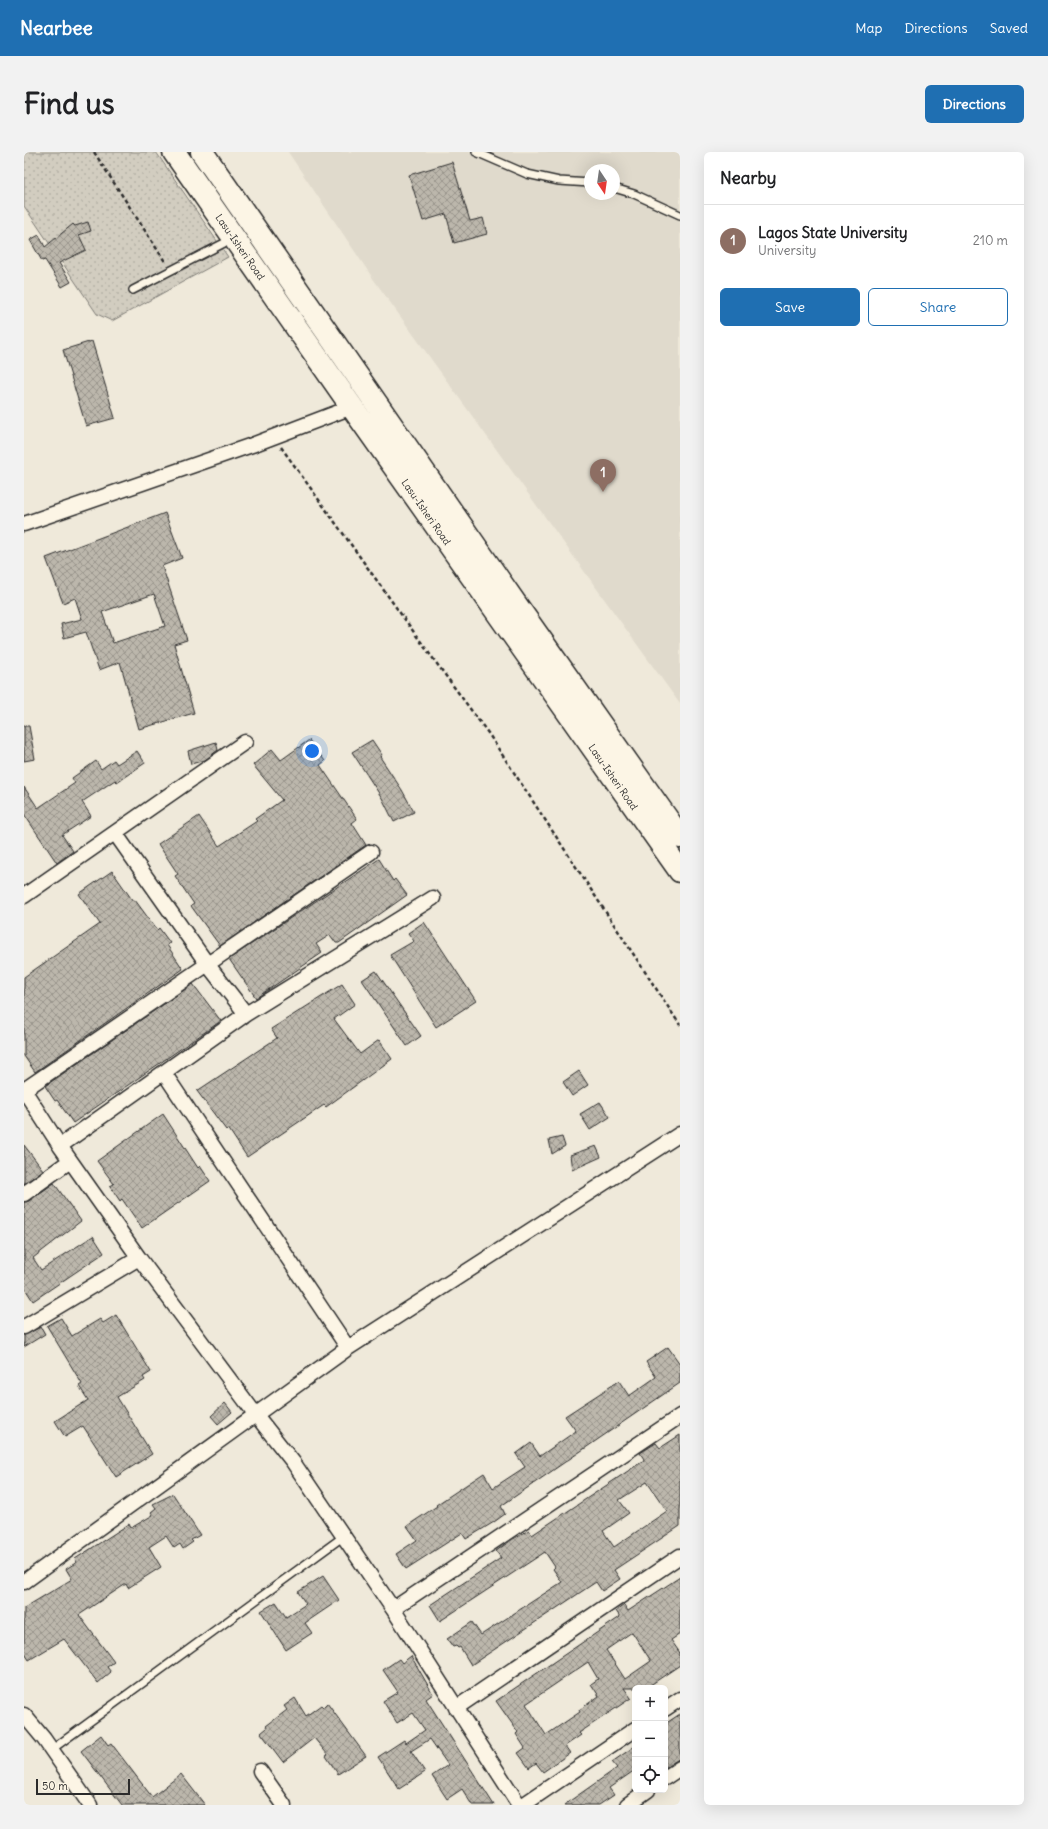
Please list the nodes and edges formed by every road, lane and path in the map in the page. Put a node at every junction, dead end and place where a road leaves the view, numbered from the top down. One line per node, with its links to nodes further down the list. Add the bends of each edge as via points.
1 (94, 152): 9 (path)
2 (174, 152): 8 (main road, Lasu-Isheri Road)
3 (202, 152): 16 (main road, Lasu-Isheri Road)
4 (476, 152): 5 (lane, via 527,174 559,181)
5 (584, 183)
6 (620, 190): 7 (lane)
7 (680, 215)
8 (234, 238): 9 (lane); 11 (main road, Lasu-Isheri Road)
9 (171, 270): 10 (lane)
10 (133, 290)
11 (352, 407): 12 (street); 18 (main road, Lasu-Isheri Road)
12 (274, 437): 13 (street); 23 (path, via 488,733)
13 (24, 524)
14 (245, 742): 15 (street)
15 (115, 833): 19 (street); 21 (street)
16 (680, 837)
17 (371, 852): 21 (street)
18 (680, 872)
19 (24, 896)
20 (433, 898): 22 (street)
21 (208, 965): 22 (street); 26 (street, via 24,1090)
22 (246, 1014): 24 (street)
23 (680, 1025)
24 (164, 1073): 26 (street); 31 (street)
25 (680, 1134): 31 (street)
26 (60, 1146): 27 (street)
27 (70, 1161): 28 (street); 29 (street)
28 (24, 1194)
29 (139, 1258): 30 (street); 32 (street)
30 (24, 1327)
31 (348, 1348): 32 (street)
32 (256, 1415): 34 (street, via 293,1462); 36 (street)
33 (680, 1416): 37 (street)
34 (344, 1536): 37 (street); 43 (lane)
35 (680, 1556): 40 (street)
36 (24, 1582)
37 (393, 1609): 40 (street)
38 (680, 1699): 39 (street)
39 (668, 1707)
40 (456, 1708): 50 (street)
41 (24, 1715): 43 (street)
42 (632, 1731): 51 (street)
43 (51, 1750): 48 (street)
44 (680, 1768): 46 (street)
45 (260, 1770): 49 (street)
46 (668, 1776)
47 (644, 1793): 52 (street)
48 (90, 1805)
49 (284, 1805)
50 (519, 1805)
51 (523, 1805)
52 (627, 1805)

